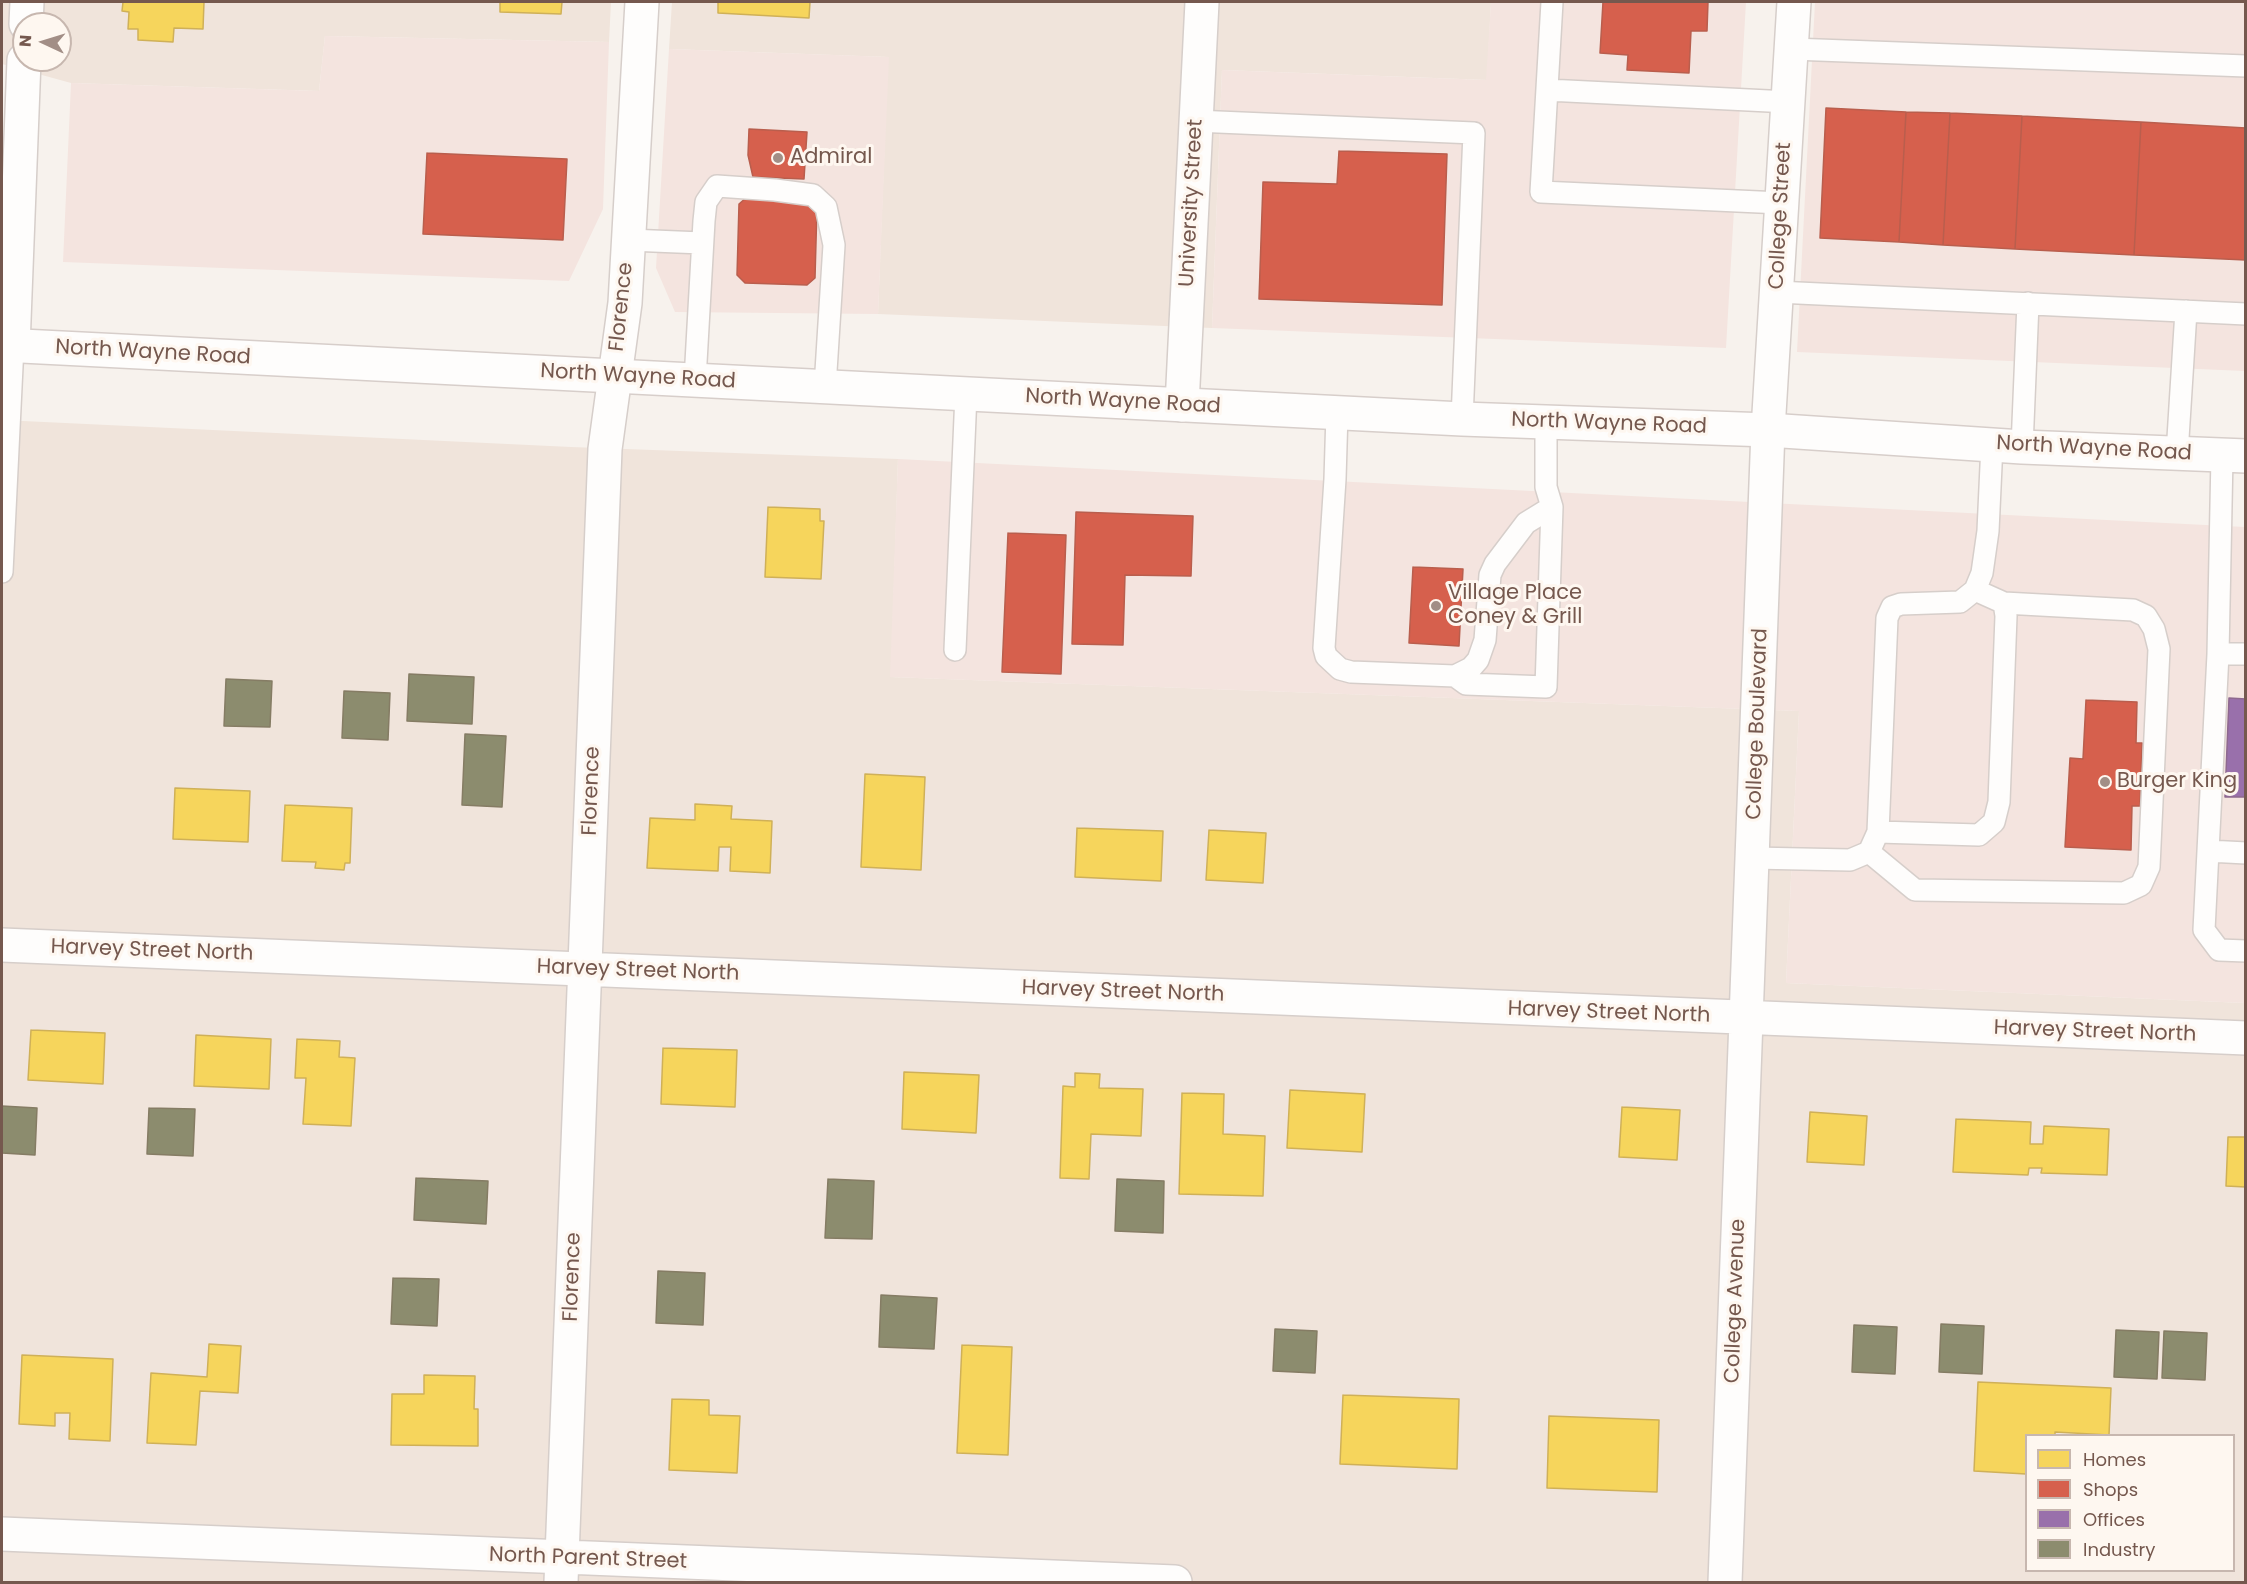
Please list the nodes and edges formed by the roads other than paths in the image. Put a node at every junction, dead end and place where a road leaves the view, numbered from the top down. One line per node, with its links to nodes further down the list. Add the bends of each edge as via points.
1 (642, 2): 12 (street, Florence)
2 (1202, 2): 10 (street, University Street)
3 (1552, 2): 8 (lane)
4 (1794, 2): 5 (street, College Street)
5 (1792, 49): 6 (lane); 9 (street, College Street)
6 (2246, 66)
7 (23, 72): 18 (street)
8 (1547, 90): 9 (lane); 11 (lane, via 1541,192)
9 (1789, 102): 11 (street, College Street)
10 (1195, 121): 23 (street, University Street); 25 (lane, via 1474,134)
11 (1781, 203): 14 (street, College Street)
12 (628, 240): 13 (lane); 19 (street, Florence, via 625,303)
13 (702, 243): 20 (lane); 21 (lane, via 706,202 717,186 813,195 826,207 834,245)
14 (1777, 291): 15 (lane); 27 (street, College Street)
15 (2028, 303): 16 (lane); 28 (lane)
16 (2186, 311): 17 (lane); 29 (lane)
17 (2246, 314)
18 (7, 346): 19 (street, North Wayne Road); 32 (lane)
19 (615, 376): 20 (street, North Wayne Road); 46 (street, Florence, via 605,449)
20 (695, 380): 21 (street, North Wayne Road)
21 (825, 387): 22 (street, North Wayne Road)
22 (966, 394): 23 (street, North Wayne Road); 35 (lane)
23 (1182, 405): 24 (street, North Wayne Road)
24 (1337, 413): 25 (street, North Wayne Road); 38 (lane, via 1326,656 1340,669 1351,672)
25 (1462, 419): 26 (street, North Wayne Road)
26 (1546, 422): 27 (street, North Wayne Road); 31 (lane, via 1546,486)
27 (1768, 430): 28 (street, North Wayne Road); 43 (street, College Boulevard)
28 (2007, 446): 29 (street, North Wayne Road); 33 (lane, via 1982,573)
29 (2177, 454): 30 (street, North Wayne Road)
30 (2234, 456): 36 (lane)
31 (1552, 507): 38 (lane, via 1526,523 1495,564 1490,575 1482,650 1471,668); 38 (lane, via 1546,687 1466,684)
32 (2, 572)
33 (1975, 590): 34 (lane); 39 (lane, via 1960,602 1901,604 1892,607 1887,618)
34 (2004, 603): 39 (lane, via 1999,802 1994,822 1979,835); 41 (lane, via 2133,610 2146,616 2154,629 2159,649 2150,856 2141,885 2124,893 1915,890)
35 (955, 650)
36 (2218, 654): 37 (lane); 40 (lane)
37 (2246, 654)
38 (1455, 676)
39 (1878, 832): 41 (lane)
40 (2208, 851): 42 (lane); 45 (lane, via 2204,930 2219,950)
41 (1869, 852): 43 (lane, via 1850,860)
42 (2246, 853)
43 (1753, 858): 47 (street, College Boulevard)
44 (2, 945): 46 (street, Harvey Street North)
45 (2246, 951)
46 (585, 969): 47 (street, Harvey Street North); 50 (street, Florence)
47 (1747, 1018): 48 (street, Harvey Street North); 52 (street, College Avenue)
48 (2246, 1038)
49 (2, 1534): 50 (street, North Parent Street)
50 (561, 1570): 51 (street, North Parent Street)
51 (1175, 1582)
52 (1725, 1582)

